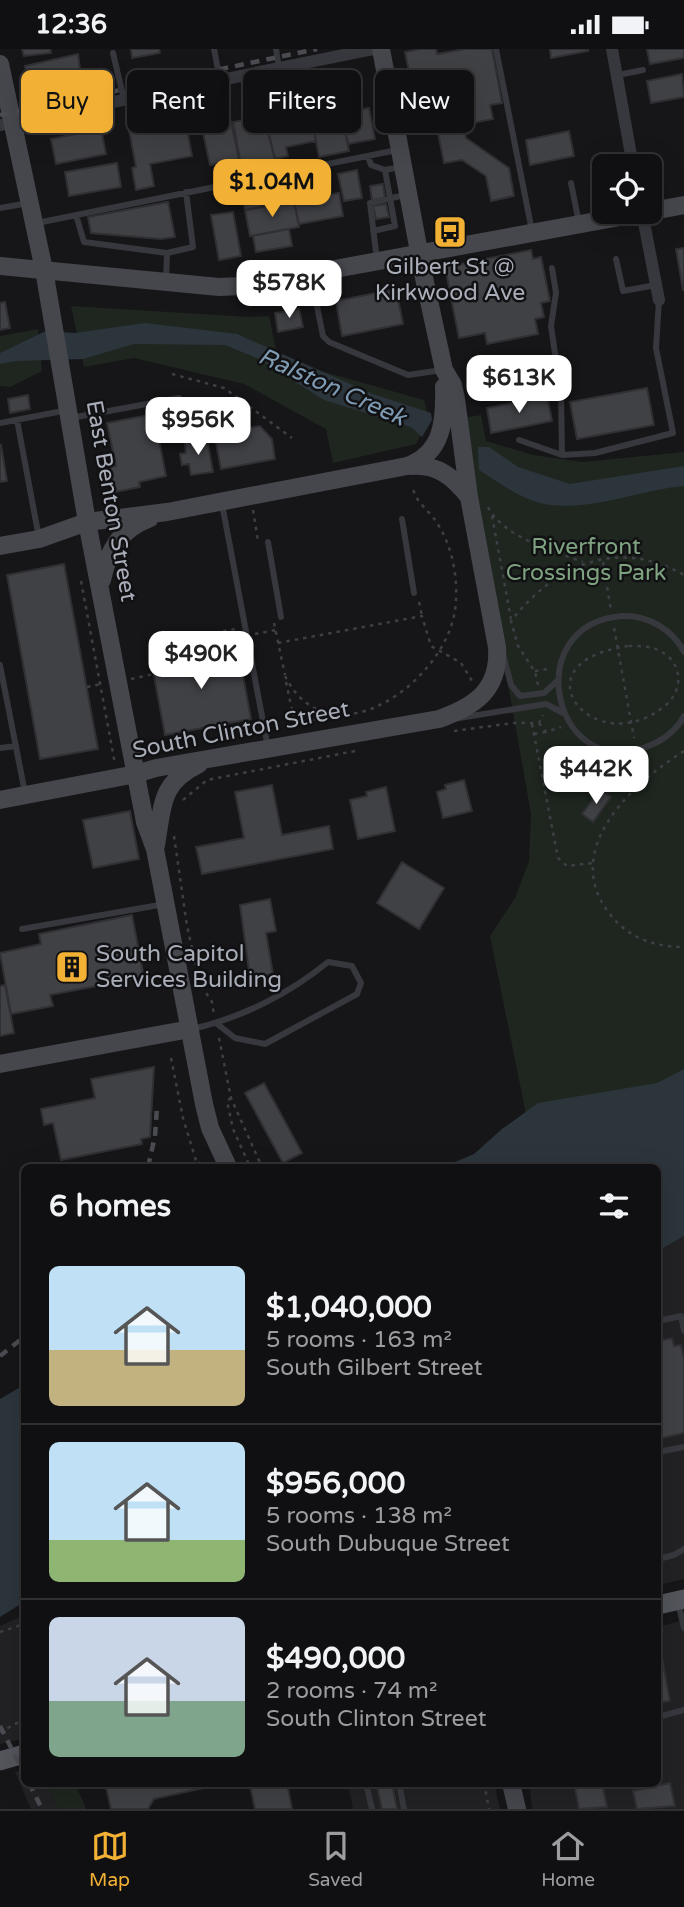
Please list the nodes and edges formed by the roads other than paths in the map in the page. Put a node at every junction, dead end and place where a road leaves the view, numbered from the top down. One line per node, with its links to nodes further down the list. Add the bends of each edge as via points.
1 (214, 49): 10 (lane)
2 (276, 49): 9 (lane)
3 (373, 49): 9 (street)
4 (381, 49): 19 (street)
5 (496, 49): 34 (lane)
6 (612, 49): 12 (street)
7 (113, 54): 15 (lane)
8 (0, 64): 16 (street, East Benton Street)
9 (279, 68): 13 (street)
10 (218, 70)
11 (643, 71): 12 (lane)
12 (616, 75): 17 (street)
13 (229, 78)
14 (127, 99): 15 (street)
15 (124, 100): 16 (street)
16 (7, 124): 24 (street, East Benton Street)
17 (631, 154)
18 (368, 156): 19 (lane); 20 (lane, via 371,165); 22 (lane)
19 (401, 158): 20 (lane); 23 (street)
20 (384, 170): 23 (lane)
21 (571, 183): 32 (lane)
22 (186, 193): 28 (lane); 35 (lane, via 193,247)
23 (399, 196): 33 (lane, via 395,226); 33 (lane, via 370,203); 36 (street)
24 (31, 203): 26 (lane); 29 (street, East Benton Street)
25 (684, 205): 27 (street)
26 (0, 208)
27 (662, 209)
28 (76, 215): 29 (lane); 35 (lane, via 84,242)
29 (35, 223): 41 (street, East Benton Street)
30 (592, 223): 32 (street)
31 (644, 224): 44 (street)
32 (580, 225): 34 (street)
33 (373, 231): 38 (lane)
34 (532, 233): 36 (street)
35 (167, 253): 43 (lane)
36 (419, 253): 38 (street); 46 (street)
37 (616, 259): 44 (lane, via 623,291)
38 (377, 262): 42 (street)
39 (0, 266): 41 (street)
40 (552, 268): 52 (lane, via 556,293 551,326 562,400)
41 (44, 270): 43 (street); 48 (street, East Benton Street)
42 (310, 275): 43 (street, via 242,286); 46 (lane, via 323,335 329,342 408,375)
43 (166, 282)
44 (656, 285): 45 (street)
45 (659, 300): 52 (lane, via 657,357 673,433 595,453)
46 (443, 370): 53 (street, via 445,417 438,442 426,457); 54 (street, via 456,399)
47 (179, 398): 48 (lane)
48 (71, 414): 49 (lane); 58 (street, East Benton Street)
49 (17, 420): 50 (lane); 59 (lane)
50 (0, 423)
51 (519, 440): 52 (lane)
52 (562, 454)
53 (407, 466): 54 (street, via 442,471); 55 (street)
54 (469, 497): 65 (street)
55 (221, 502): 56 (street); 74 (lane)
56 (167, 512): 58 (street); 62 (street, via 123,532 107,560)
57 (402, 519): 63 (lane)
58 (87, 522): 59 (street); 62 (street, East Benton Street)
59 (39, 539): 61 (street)
60 (268, 542): 64 (lane)
61 (0, 546)
62 (101, 588): 76 (street, East Benton Street)
63 (414, 593)
64 (281, 617)
65 (495, 634): 68 (lane, via 515,693 525,697 544,693); 71 (street, South Clinton Street, via 497,670 485,694)
66 (684, 652): 68 (lane, via 659,625 612,617 571,642)
67 (0, 665): 72 (lane)
68 (557, 681): 69 (lane)
69 (564, 713): 70 (lane, via 576,731 600,747 636,751 671,734); 71 (lane, via 553,705 542,705)
70 (684, 716)
71 (446, 725): 74 (street, South Clinton Street)
72 (16, 746): 73 (lane); 77 (lane)
73 (0, 748)
74 (268, 750): 75 (street, South Clinton Street)
75 (205, 761): 76 (street, South Clinton Street); 79 (street, via 180,775 169,788 159,814)
76 (136, 774): 77 (street, South Clinton Street); 79 (street, East Benton Street)
77 (25, 795): 78 (street, South Clinton Street)
78 (0, 800)
79 (155, 849): 80 (street, East Benton Street)
80 (165, 904): 81 (lane); 83 (street, East Benton Street)
81 (22, 929)
82 (216, 1023): 82 (lane, via 263,1004 328,963 352,966 361,983 357,994 265,1044 235,1038); 83 (lane)
83 (190, 1029): 84 (street); 85 (street, East Benton Street, via 207,1116)
84 (0, 1065)
85 (227, 1164)
86 (661, 1320): 87 (lane, via 681,1316)
87 (684, 1331)
88 (684, 1447): 89 (lane)
89 (661, 1451)
90 (684, 1549): 91 (lane)
91 (661, 1558)
92 (668, 1599): 93 (lane)
93 (684, 1628)
94 (684, 1710): 95 (lane)
95 (661, 1716)
96 (21, 1755): 97 (main road)
97 (0, 1761)
98 (367, 1787): 101 (lane)
99 (400, 1787): 102 (lane)
100 (512, 1787): 103 (street)
101 (372, 1809)
102 (404, 1809)
103 (517, 1809)

